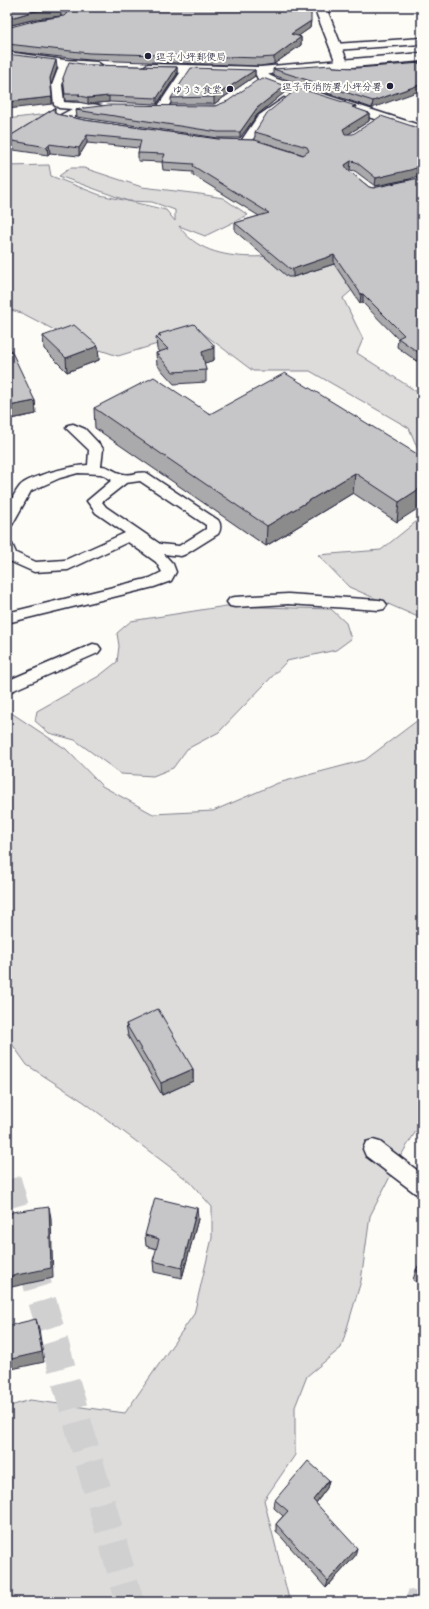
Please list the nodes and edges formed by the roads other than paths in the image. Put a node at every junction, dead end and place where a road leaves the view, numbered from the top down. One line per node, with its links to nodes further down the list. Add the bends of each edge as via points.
1 (320, 7): 3 (street)
2 (422, 41): 3 (lane)
3 (335, 47): 6 (street)
4 (7, 56): 7 (street)
5 (422, 57): 6 (street)
6 (342, 63): 11 (street)
7 (64, 64): 8 (street); 13 (lane, via 57,85 59,105)
8 (109, 67)
9 (137, 67): 10 (street)
10 (188, 69): 11 (street); 17 (lane)
11 (261, 77): 12 (street)
12 (297, 90): 18 (street); 23 (lane, via 262,118)
13 (90, 107): 14 (lane); 19 (lane, via 60,119)
14 (109, 108)
15 (176, 108): 17 (lane)
16 (131, 109): 17 (lane)
17 (161, 109)
18 (384, 116): 20 (lane); 21 (street)
19 (74, 122)
20 (372, 124)
21 (422, 130)
22 (231, 144): 23 (lane)
23 (244, 144): 24 (lane)
24 (256, 144)
25 (73, 428): 26 (lane, via 96,449)
26 (94, 469): 27 (lane, via 104,470); 28 (lane, via 78,469 55,475 26,488)
27 (122, 479): 27 (lane, via 142,476 213,523 213,531 181,551 156,548 101,510 94,501)
28 (7, 522)
29 (7, 547): 32 (lane, via 10,556 34,567 68,565 131,537 161,559 169,572 166,577 142,586)
30 (235, 602): 31 (lane, via 288,598)
31 (380, 605)
32 (7, 618)
33 (93, 648): 34 (lane)
34 (7, 686)
35 (373, 1150): 36 (lane)
36 (422, 1186)

